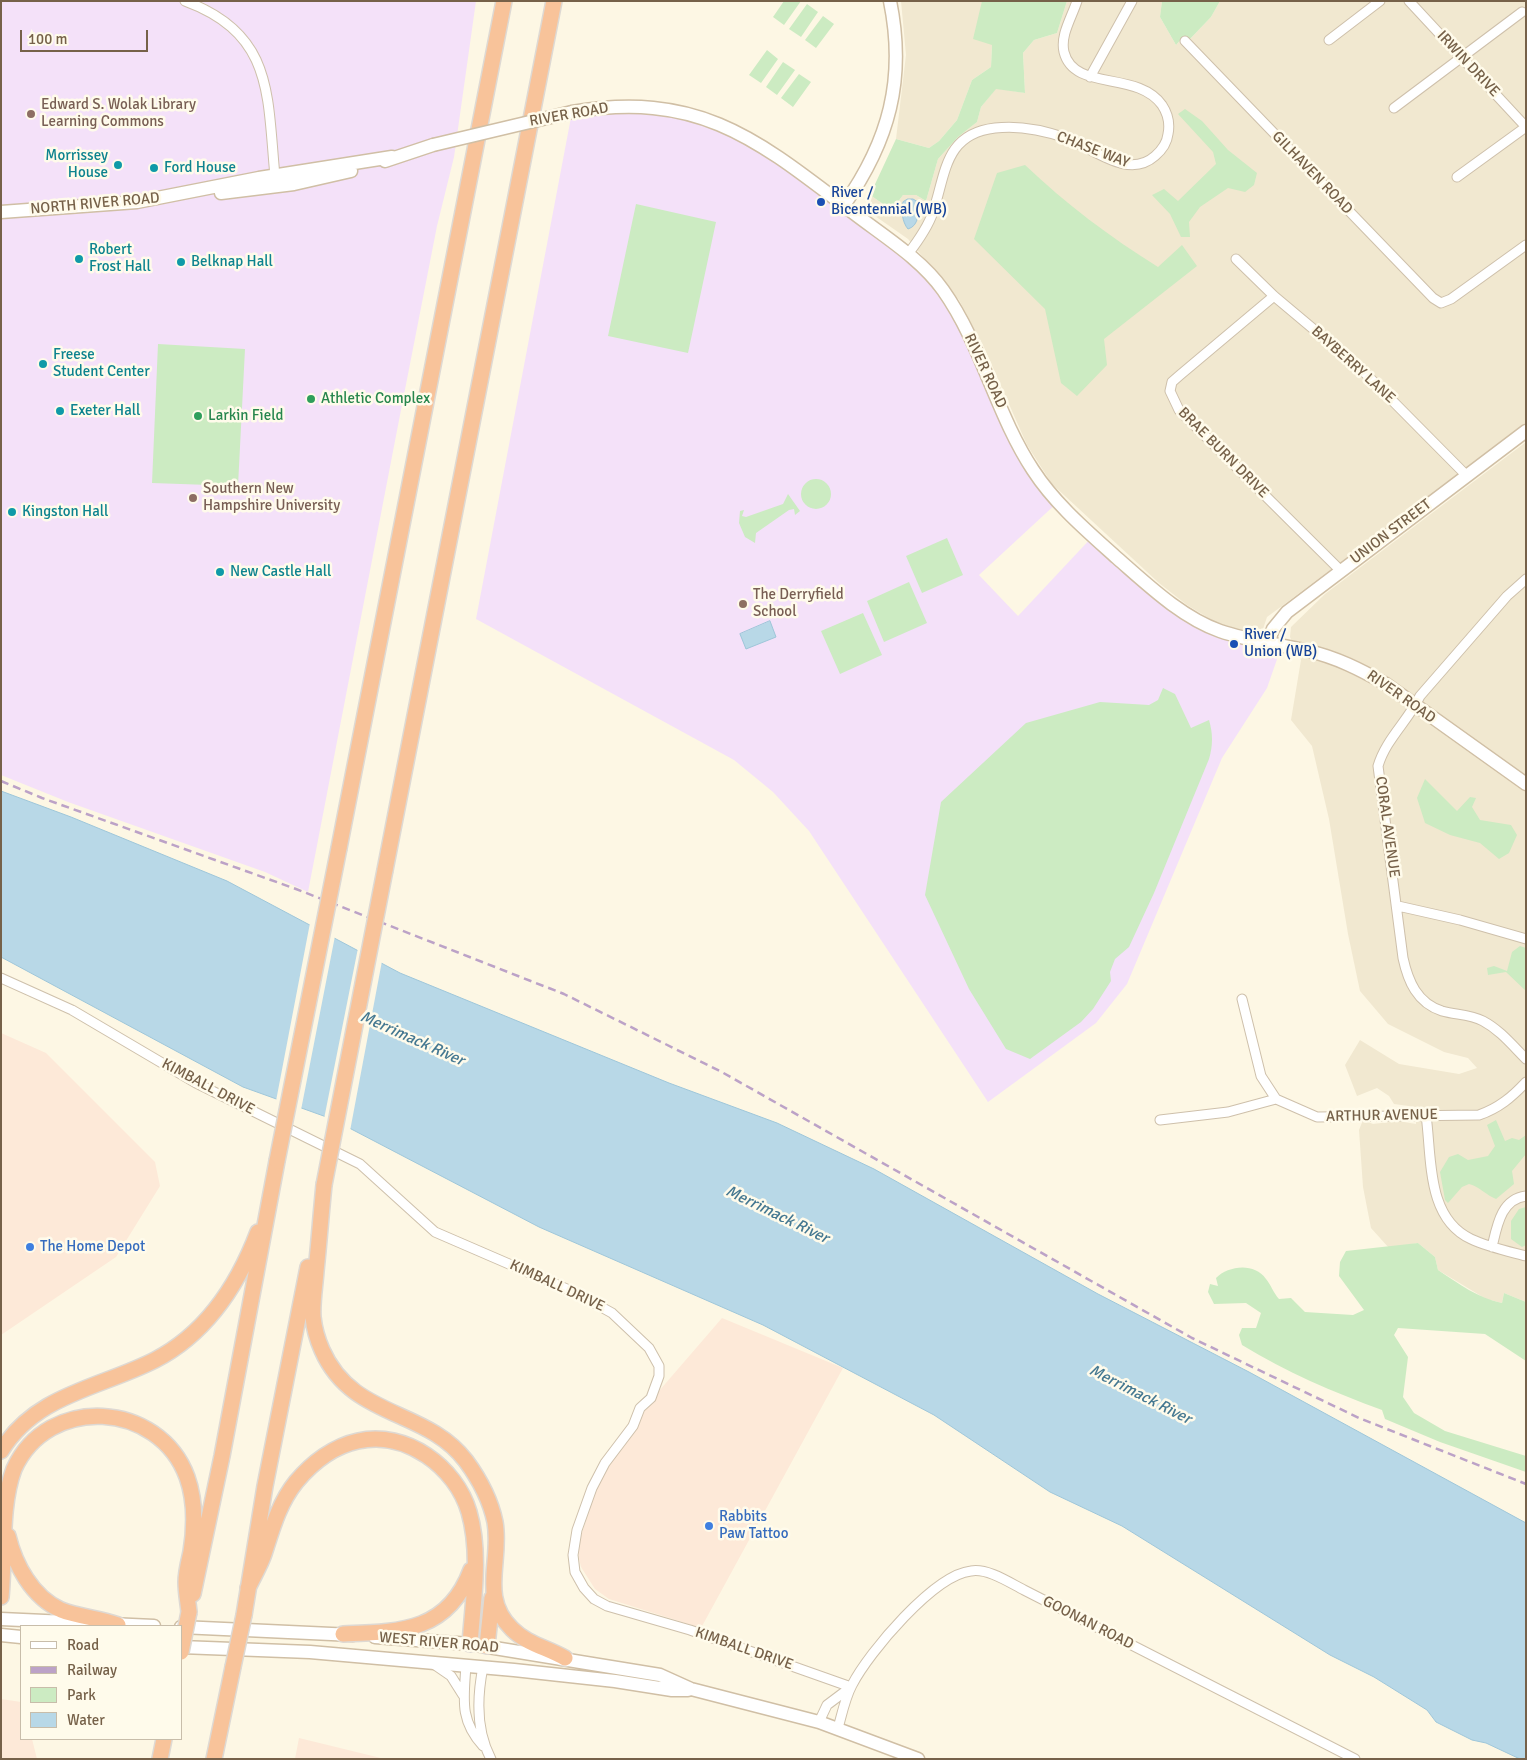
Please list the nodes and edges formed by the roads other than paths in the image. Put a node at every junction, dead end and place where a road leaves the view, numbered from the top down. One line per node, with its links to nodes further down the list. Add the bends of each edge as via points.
1 (185, 1): 17 (street, via 220,17 253,51 265,82)
2 (504, 1): 44 (highway, bridge)
3 (554, 1): 42 (highway, bridge)
4 (890, 1): 20 (street, via 897,58 891,103 872,162)
5 (1076, 1): 13 (street, CHASE WAY, via 1064,52 1076,70)
6 (1132, 1): 13 (street)
7 (1380, 1): 10 (street)
8 (1409, 1): 12 (street, IRWIN DRIVE)
9 (1522, 12): 12 (street)
10 (1329, 40)
11 (1184, 42): 22 (street, GILHAVEN ROAD, via 1432,298 1441,303 1451,299)
12 (1462, 58): 14 (street); 15 (street, IRWIN DRIVE)
13 (1090, 76): 23 (street, CHASE WAY, via 1143,88 1158,100 1168,117 1169,127 1164,146 1158,154 1142,165 1133,166 1042,131 1002,127 982,131 965,140 946,163 929,222)
14 (1394, 108)
15 (1526, 127): 18 (street)
16 (392, 157): 17 (street, RIVER ROAD); 19 (street, RIVER ROAD, via 377,165 294,184 201,195); 20 (street, RIVER ROAD, bridge, via 572,112 604,107 652,107 717,122 760,145)
17 (275, 176): 19 (street, RIVER ROAD)
18 (1457, 177)
19 (188, 193): 21 (street, NORTH RIVER ROAD, via 137,202)
20 (844, 205): 23 (street, RIVER ROAD)
21 (1, 212)
22 (1525, 247)
23 (908, 254): 30 (street, RIVER ROAD, via 950,301 974,345 1022,451 1047,490 1116,557 1183,612 1219,631)
24 (1236, 259): 25 (street, BAYBERRY LANE)
25 (1274, 296): 27 (street, BAYBERRY LANE, via 1361,369); 28 (street, BRAE BURN DRIVE, via 1180,374 1172,382 1170,391 1179,410)
26 (1526, 431): 27 (street, UNION STREET)
27 (1466, 475): 28 (street, UNION STREET)
28 (1340, 570): 30 (street, UNION STREET, via 1287,612 1273,629)
29 (1526, 579): 31 (street, CORAL AVENUE, via 1506,596 1420,696)
30 (1268, 643): 31 (street, RIVER ROAD, via 1350,665 1386,684)
31 (1415, 706): 32 (street, RIVER ROAD); 33 (street, CORAL AVENUE, via 1386,746 1378,766)
32 (1526, 784)
33 (1398, 906): 34 (street); 37 (street, CORAL AVENUE, via 1403,958 1417,994 1442,1010 1482,1020 1499,1031)
34 (1526, 939)
35 (1, 978): 68 (street, KIMBALL DRIVE, via 72,1010 196,1083 360,1164 435,1232 576,1293 612,1313 649,1348 659,1366 660,1376 651,1398 640,1408 633,1426 605,1462 592,1488 572,1554 575,1572 584,1588 607,1606 690,1630)
36 (1242, 999): 39 (street, via 1261,1076)
37 (1526, 1059)
38 (1526, 1082): 40 (street, ARTHUR AVENUE, via 1508,1100 1479,1116)
39 (1276, 1099): 40 (street, ARTHUR AVENUE, via 1318,1116); 41 (street, via 1228,1112)
40 (1426, 1115): 45 (street, via 1434,1185 1441,1212 1461,1234)
41 (1160, 1120)
42 (324, 1185): 50 (highway); 51 (highway, via 313,1318 322,1350 348,1387 368,1402 428,1429 464,1459 475,1474 490,1500 495,1524)
43 (1526, 1196): 45 (street, via 1514,1199 1506,1207)
44 (270, 1198): 47 (highway, via 234,1284 200,1327 156,1359 38,1410 18,1427); 53 (highway)
45 (1492, 1247): 46 (street)
46 (1526, 1256)
47 (1, 1451)
48 (5, 1520): 52 (highway); 53 (highway, via 6,1497 14,1469 28,1449 47,1432 68,1421 89,1416 115,1417 144,1428 157,1436 183,1467 192,1494 194,1523 186,1581); 55 (highway, via 17,1561 38,1594 62,1610)
49 (474, 1561): 50 (highway, via 468,1510 464,1497 450,1476 430,1458 408,1446 383,1440 359,1441 336,1449 313,1464 296,1483 277,1515); 57 (highway, via 456,1597 430,1620 403,1631); 60 (highway)
50 (248, 1588): 76 (highway, bridge)
51 (493, 1594): 61 (highway); 64 (highway, via 498,1610 513,1630)
52 (1, 1597)
53 (189, 1612): 62 (highway, bridge)
54 (1, 1619): 55 (street)
55 (118, 1625)
56 (182, 1627): 57 (street, WEST RIVER ROAD)
57 (343, 1634): 60 (street, WEST RIVER ROAD)
58 (1, 1636): 59 (street)
59 (20, 1637)
60 (470, 1644): 61 (street, WEST RIVER ROAD); 66 (street)
61 (487, 1646): 64 (street, WEST RIVER ROAD); 67 (street)
62 (182, 1647)
63 (182, 1647): 65 (street, WEST RIVER ROAD, via 310,1652)
64 (565, 1658): 69 (street, WEST RIVER ROAD, via 660,1675)
65 (425, 1662): 66 (street, WEST RIVER ROAD); 70 (street, via 448,1674 460,1688)
66 (466, 1666): 67 (street, WEST RIVER ROAD); 70 (street)
67 (483, 1667): 69 (street, WEST RIVER ROAD, via 672,1690); 74 (street, via 479,1706)
68 (851, 1687): 71 (street, GOONAN ROAD, via 827,1705); 72 (street, GOONAN ROAD); 79 (street, GOONAN ROAD, via 872,1654 900,1621 955,1576 973,1570 996,1576)
69 (691, 1689): 71 (street, WEST RIVER ROAD)
70 (464, 1701): 74 (street, via 468,1726)
71 (819, 1722): 72 (street, WEST RIVER ROAD)
72 (838, 1728): 78 (street, WEST RIVER ROAD)
73 (164, 1740): 75 (highway)
74 (485, 1748): 77 (street)
75 (160, 1759)
76 (214, 1759)
77 (491, 1759)
78 (918, 1759)
79 (1355, 1759)

